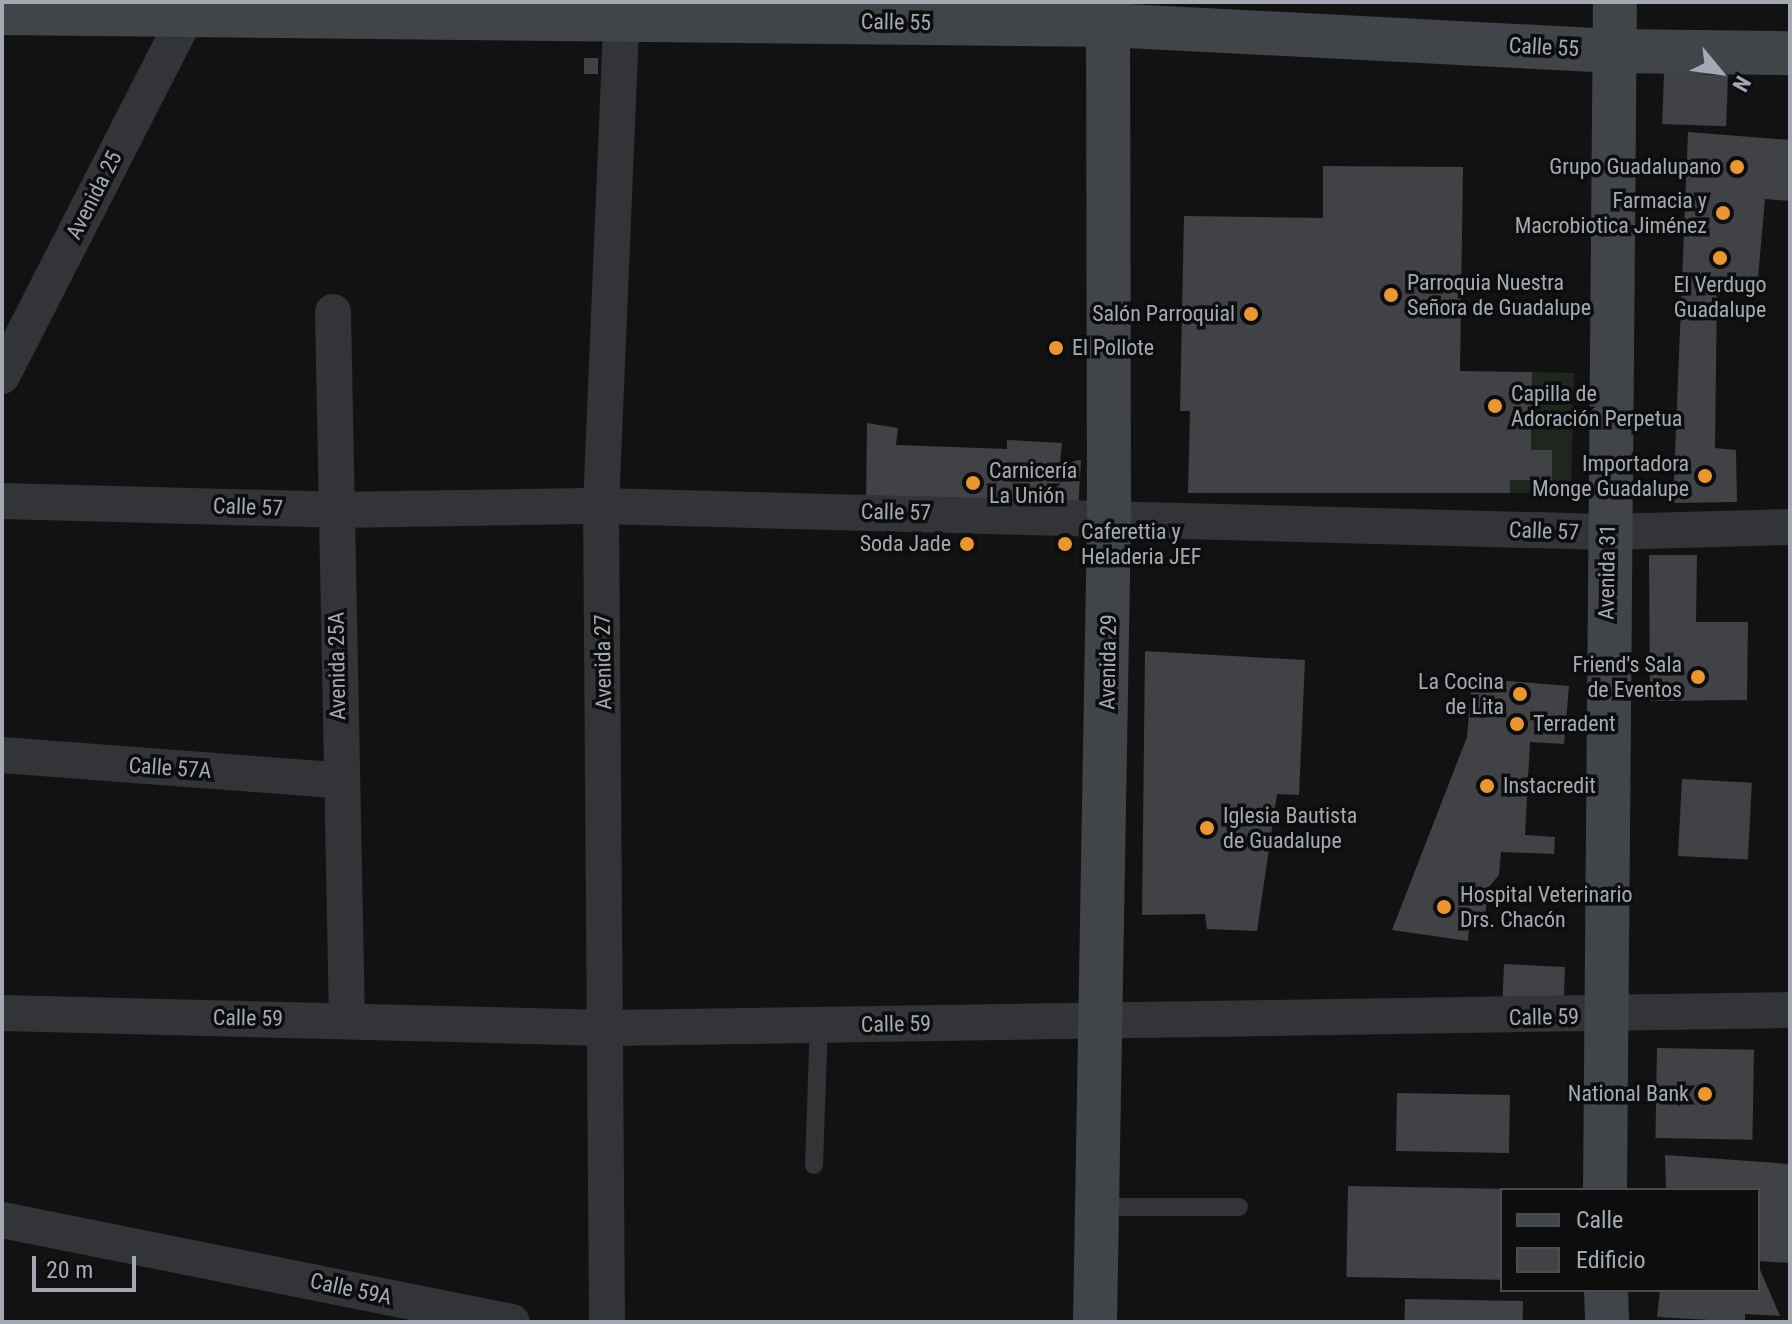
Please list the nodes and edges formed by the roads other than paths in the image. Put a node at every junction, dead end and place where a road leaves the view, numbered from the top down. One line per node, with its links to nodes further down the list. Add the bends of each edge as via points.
1 (1585, 2): 7 (main road, Avenida 31)
2 (1615, 2): 7 (main road, Avenida 31)
3 (621, 10): 5 (main road, Calle 55); 6 (main road, Calle 55); 12 (street, Avenida 27)
4 (2, 13): 6 (main road, Calle 55)
5 (1108, 13): 7 (main road, Calle 55); 14 (main road, Avenida 29)
6 (187, 14): 10 (street, Avenida 25)
7 (1600, 50): 8 (main road, Calle 55); 16 (main road, Avenida 31)
8 (1790, 53)
9 (333, 312): 13 (street, Avenida 25A)
10 (2, 376)
11 (2, 501): 13 (street, Calle 57)
12 (601, 506): 13 (street, Calle 57); 14 (street, Calle 57); 25 (street, Avenida 27)
13 (335, 510): 18 (street, Avenida 25A)
14 (1109, 518): 16 (street, Calle 57); 23 (main road, Avenida 29)
15 (1790, 527): 16 (street, Calle 57)
16 (1595, 532): 21 (main road, Avenida 31)
17 (2, 755): 18 (street, Calle 57A)
18 (338, 780): 22 (street, Avenida 25A)
19 (1790, 1010): 21 (street, Calle 59)
20 (2, 1013): 22 (street, Calle 59)
21 (1590, 1017): 23 (street, Calle 59); 27 (main road, Avenida 31); 28 (main road, Avenida 31)
22 (347, 1020): 25 (street, Calle 59)
23 (1104, 1022): 24 (street, Calle 59); 29 (main road, Avenida 29)
24 (819, 1025): 25 (street, Calle 59); 26 (lane)
25 (608, 1028): 35 (street, Avenida 27)
26 (814, 1165)
27 (1577, 1188)
28 (1605, 1188)
29 (1099, 1207): 30 (lane); 36 (main road, Avenida 29)
30 (1239, 1207)
31 (2, 1220): 34 (street, Calle 59A)
32 (1576, 1292): 37 (main road)
33 (1606, 1292): 38 (main road)
34 (512, 1322)
35 (607, 1322)
36 (1095, 1322)
37 (1576, 1322)
38 (1607, 1322)

